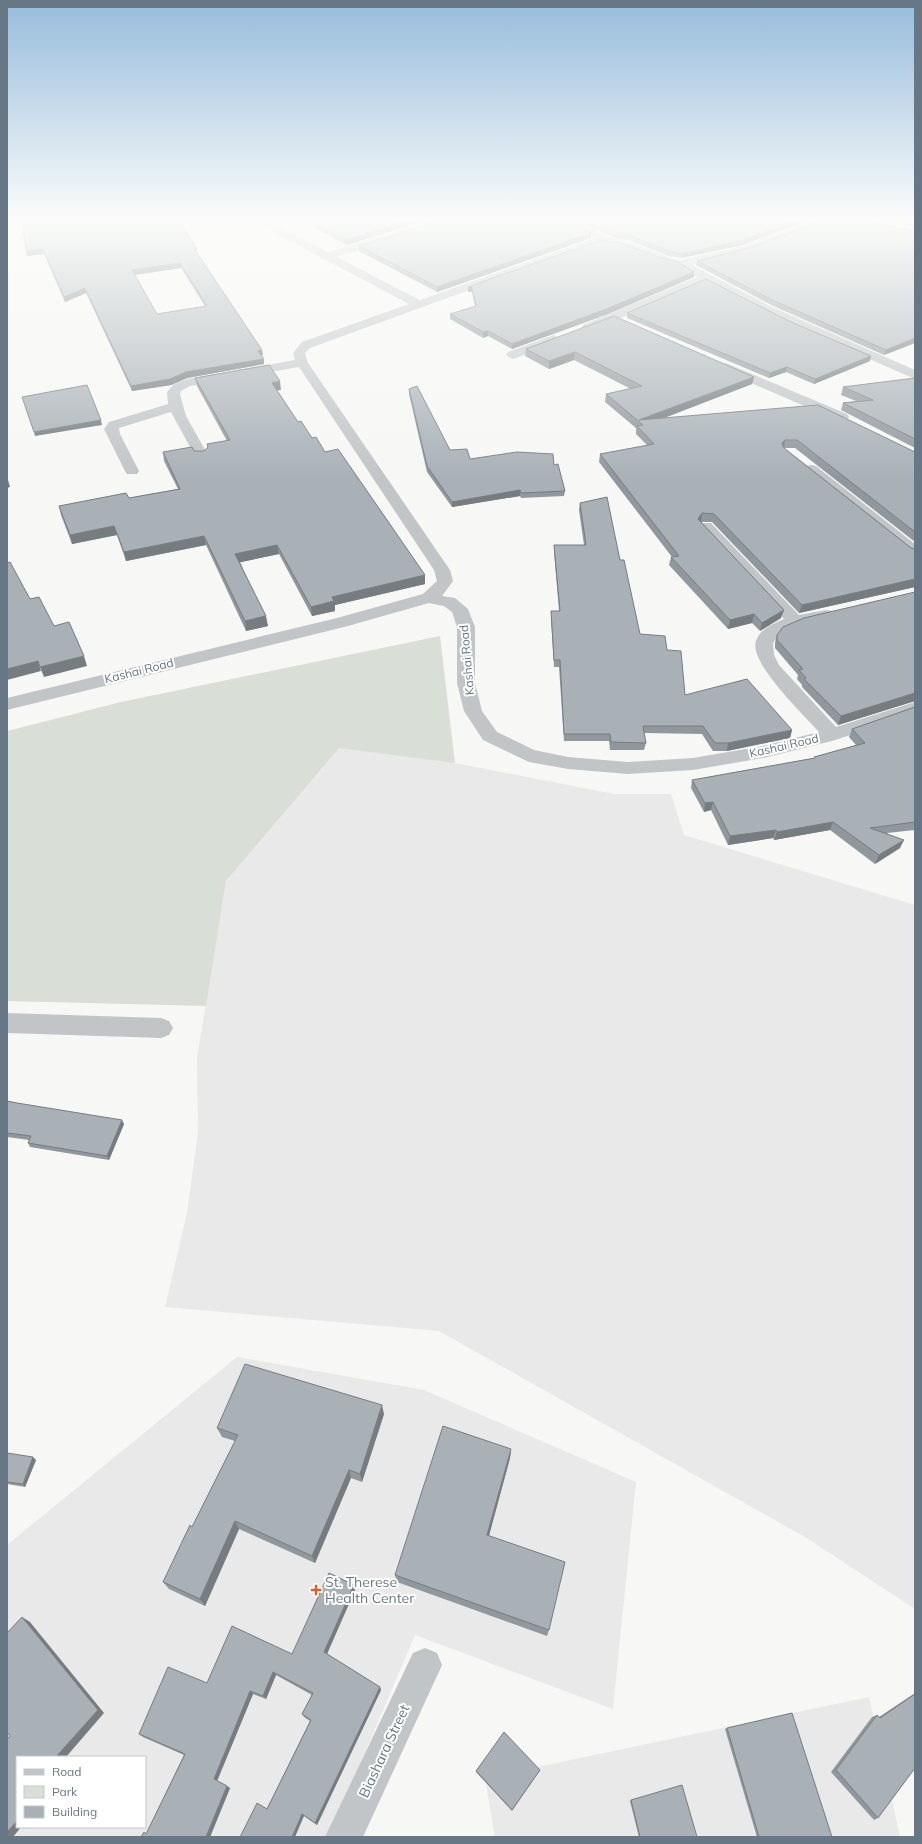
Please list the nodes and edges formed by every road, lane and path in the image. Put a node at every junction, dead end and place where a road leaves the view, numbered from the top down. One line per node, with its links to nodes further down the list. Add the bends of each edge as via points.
1 (415, 305): 10 (street, via 306,345 299,353)
2 (643, 305): 4 (street)
3 (759, 305): 11 (street)
4 (614, 318): 5 (street); 6 (street)
5 (628, 324)
6 (577, 331)
7 (563, 336): 8 (street)
8 (512, 355)
9 (712, 361): 13 (street)
10 (302, 363): 12 (street, via 187,383 176,388 173,394); 19 (street, via 442,570 445,581)
11 (915, 374)
12 (175, 406): 14 (street); 16 (street, via 114,425 111,429)
13 (851, 422)
14 (201, 455)
15 (801, 462): 18 (street)
16 (132, 471)
17 (706, 526): 21 (street)
18 (915, 552)
19 (429, 598): 22 (street, Kashai Road, via 342,622); 24 (street, Kashai Road, via 449,602 460,609 466,627 466,684 473,711 490,736 530,756 568,763 628,768 693,764 763,752)
20 (841, 611): 21 (street)
21 (795, 621): 24 (street, via 774,630 764,642 765,655 772,667)
22 (7, 704)
23 (915, 708): 24 (street, Kashai Road)
24 (832, 735)
25 (7, 1023): 26 (street)
26 (161, 1028)
27 (425, 1665): 28 (street, Biashara Street)
28 (344, 1837)

